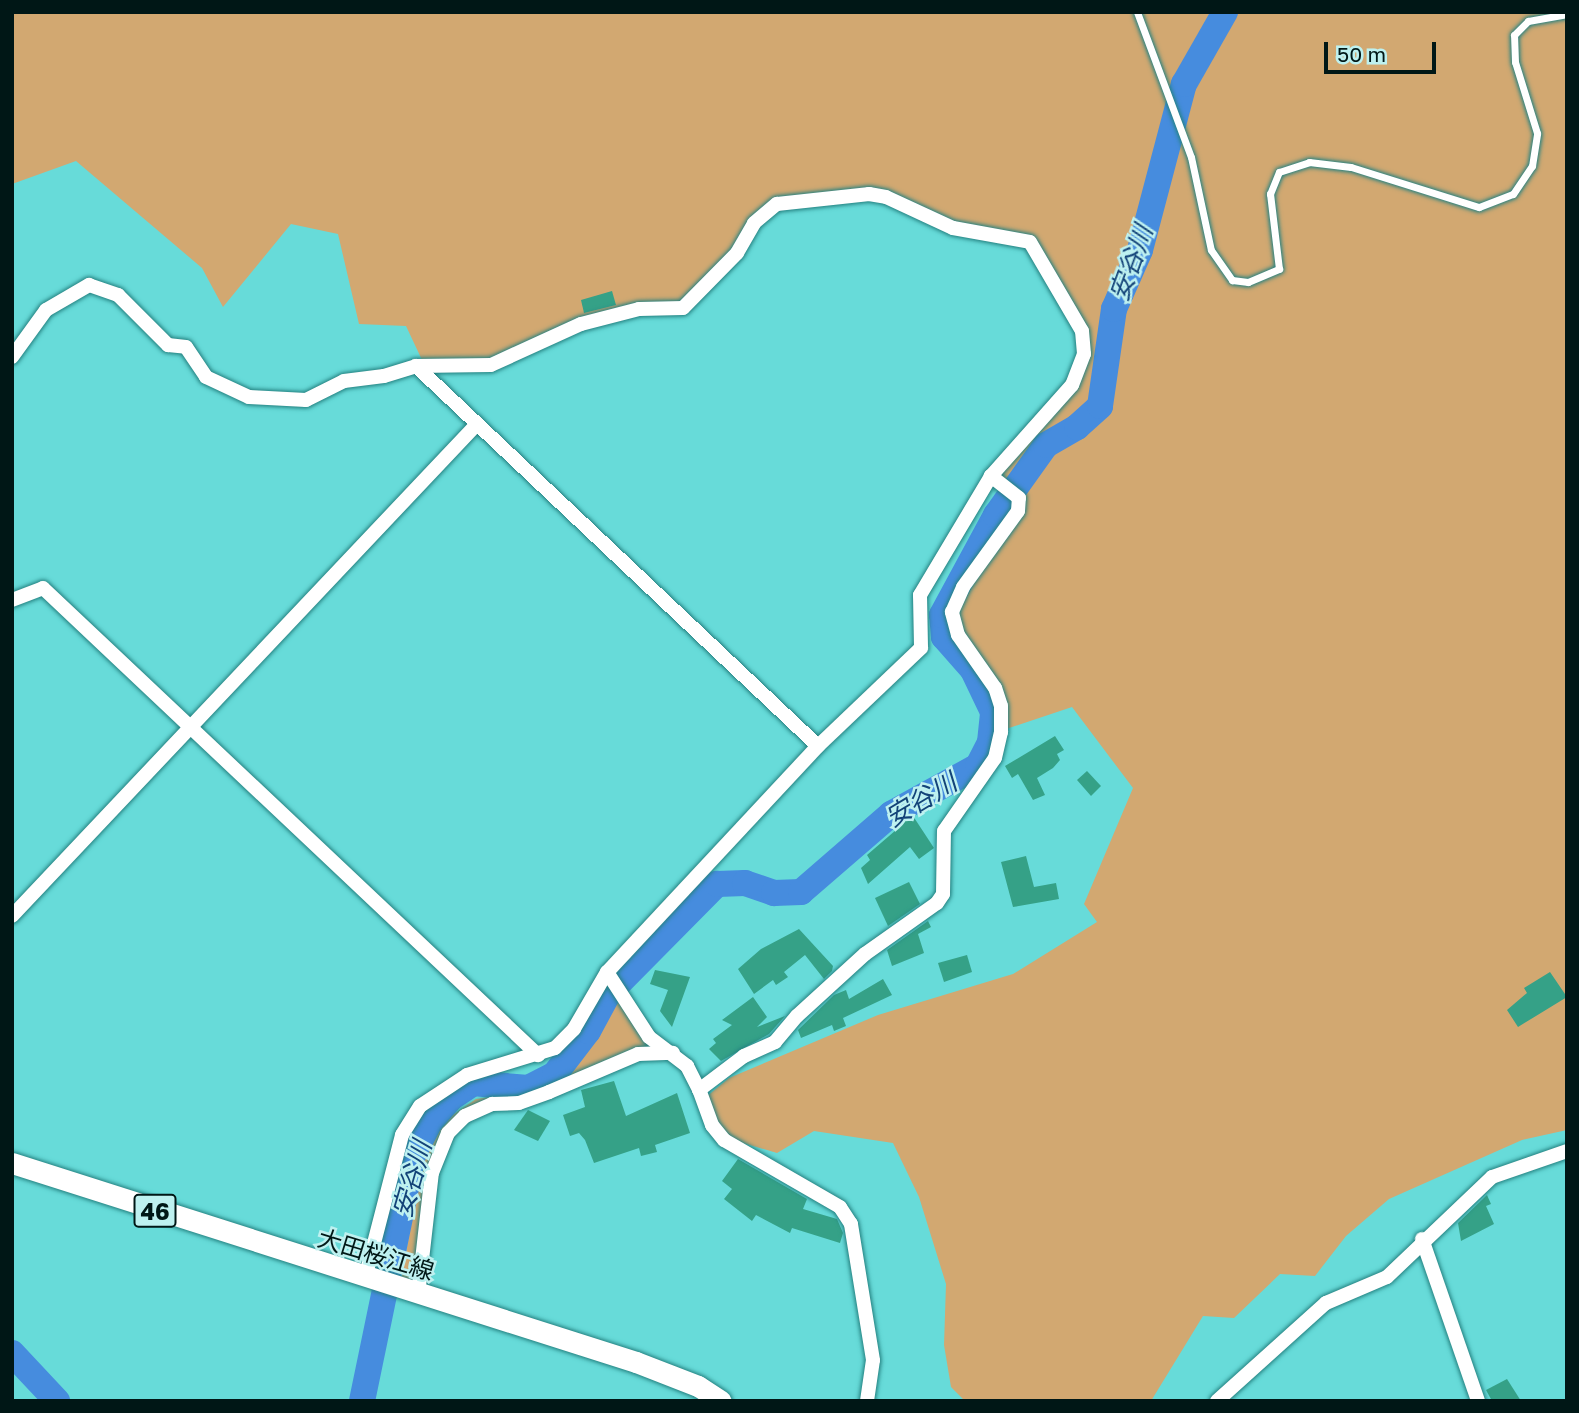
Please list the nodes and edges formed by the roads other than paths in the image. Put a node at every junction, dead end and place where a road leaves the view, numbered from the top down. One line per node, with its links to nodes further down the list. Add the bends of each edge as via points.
1 (1137, 12): 2 (lane, via 1191,157 1211,250 1231,280 1248,282 1279,269 1270,194 1279,172 1309,162 1351,167 1479,207 1513,194 1532,166 1536,133 1515,62 1514,35 1528,21)
2 (1567, 14)
3 (12, 357): 4 (street, via 46,310 89,285 118,295 168,345 186,347 206,377 249,397 306,400 344,381)
4 (416, 366): 5 (street); 6 (street, via 491,365 581,324 639,309 683,308 737,253 754,223 778,204 869,194 887,197 953,228 1030,242 1082,331 1084,354 1072,385)
5 (477, 424): 8 (street); 9 (street)
6 (994, 479): 9 (street, via 920,595 920,648); 14 (street, via 1019,498 1018,511 962,587 952,612 958,635 995,688 1001,706 1001,732 996,758 944,831 943,894 937,904 865,954 775,1042 744,1056)
7 (12, 600): 8 (street, via 43,588)
8 (192, 726): 10 (street); 13 (street)
9 (818, 746): 11 (street)
10 (12, 916)
11 (608, 974): 12 (street, via 649,1037); 13 (street, via 574,1028 555,1048)
12 (673, 1053): 14 (street, via 687,1066); 19 (street, via 638,1055 549,1092 519,1102 492,1104 465,1116 448,1133 432,1173)
13 (538, 1055): 18 (street, via 467,1075 420,1106 402,1135)
14 (699, 1090): 21 (street, via 712,1125 724,1140 840,1207 851,1224 873,1360)
15 (1567, 1152): 17 (street, via 1492,1177)
16 (12, 1163): 18 (main road, 大田桜江線 / 46)
17 (1422, 1239): 22 (street, via 1387,1277 1326,1303); 23 (street)
18 (370, 1280): 19 (main road, 大田桜江線 / 46)
19 (412, 1293): 20 (main road, 大田桜江線 / 46, via 636,1362 698,1386)
20 (721, 1401)
21 (867, 1401)
22 (1217, 1401)
23 (1478, 1401)

